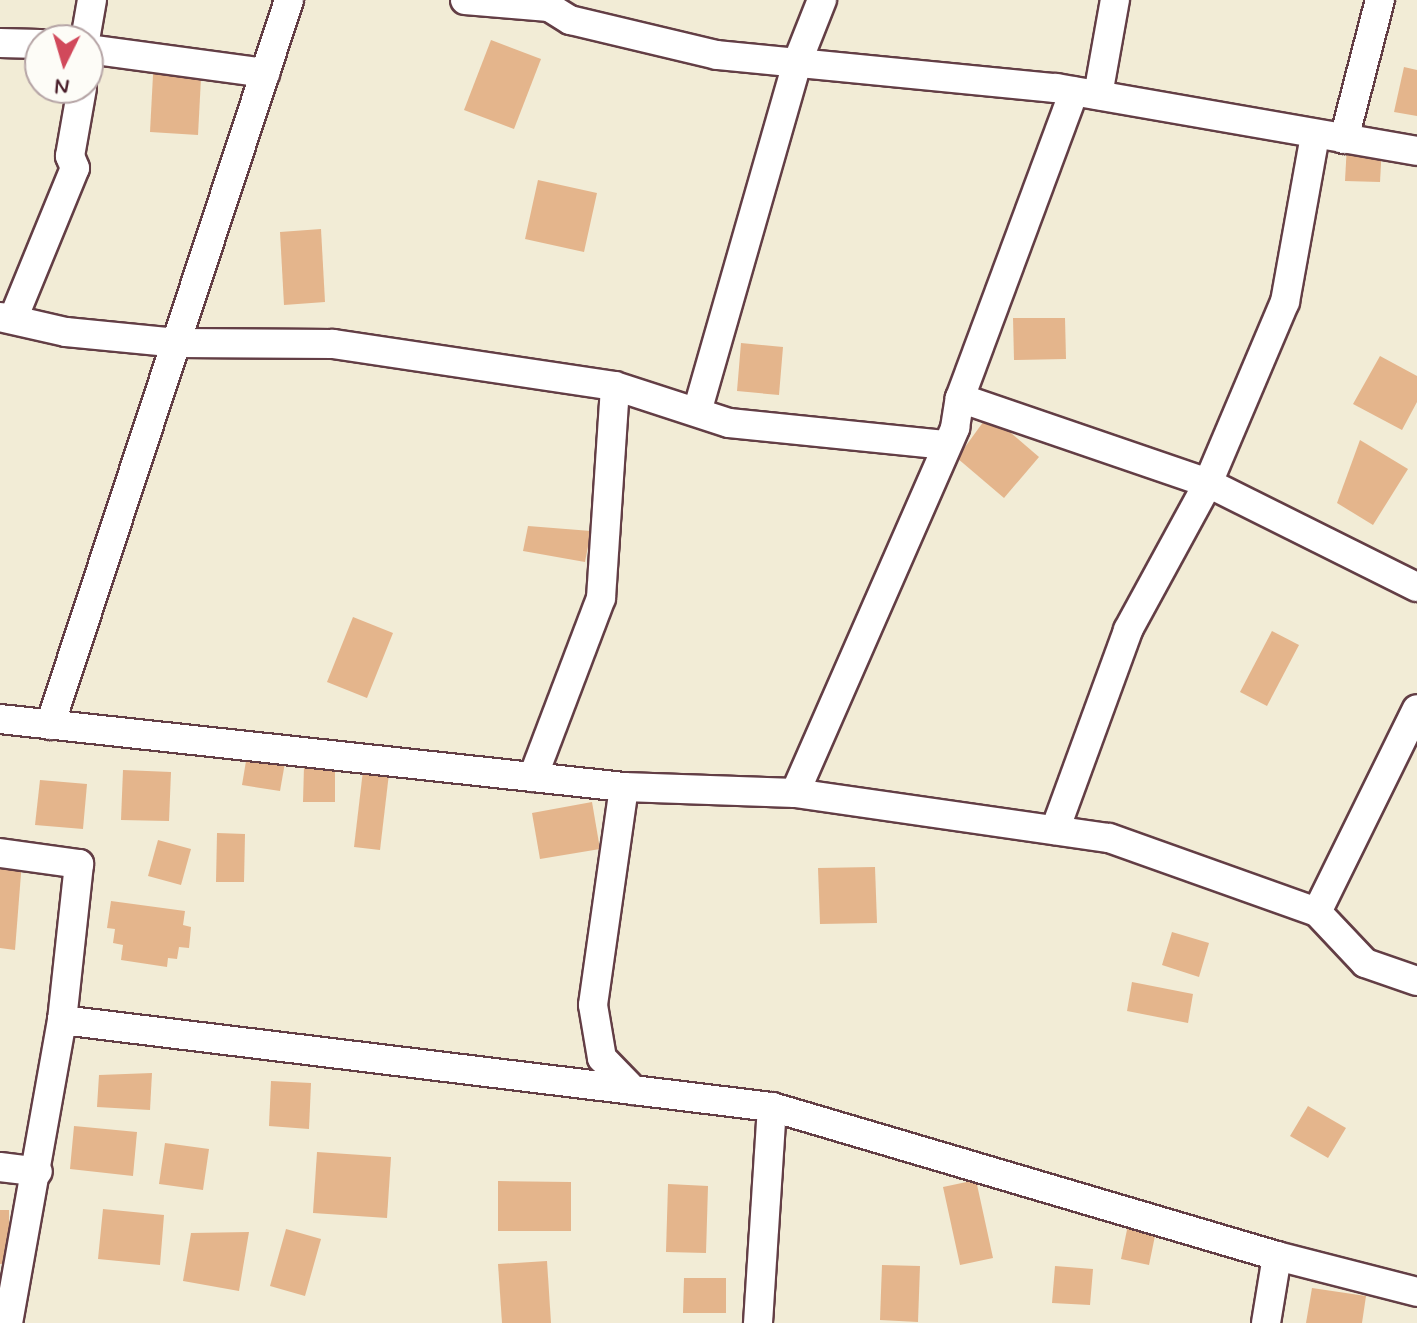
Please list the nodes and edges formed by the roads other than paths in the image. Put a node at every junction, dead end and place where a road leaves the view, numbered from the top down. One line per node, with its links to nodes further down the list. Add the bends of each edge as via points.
1 (92, 0): 8 (street)
2 (289, 0): 13 (street)
3 (465, 0): 7 (street)
4 (822, 0): 12 (street)
5 (1115, 0): 14 (street)
6 (1380, 0): 17 (street)
7 (550, 3): 12 (street, via 570,20 717,55)
8 (88, 24)
9 (0, 43): 10 (street)
10 (24, 44)
11 (104, 51): 13 (street)
12 (797, 63): 14 (street); 23 (street)
13 (265, 73): 20 (street)
14 (1086, 93): 16 (street); 22 (street)
15 (79, 104): 19 (street, via 70,156 75,168)
16 (1315, 135): 17 (street); 25 (street, via 1285,302)
17 (1344, 139): 18 (street)
18 (1417, 151)
19 (7, 318): 20 (street, via 66,332)
20 (179, 343): 21 (street, via 333,344); 29 (street)
21 (615, 386): 23 (street); 30 (street, via 601,598)
22 (960, 398): 24 (street); 25 (street)
23 (697, 412): 24 (street, via 729,423)
24 (947, 445): 32 (street)
25 (1208, 483): 26 (street); 33 (street, via 1128,630)
26 (1417, 587)
27 (1417, 709): 35 (street)
28 (0, 719): 29 (street)
29 (50, 725): 30 (street)
30 (533, 777): 31 (street)
31 (624, 787): 32 (street); 38 (street, via 593,1005 602,1058)
32 (795, 793): 33 (street)
33 (1055, 830): 35 (street, via 1109,838)
34 (0, 853): 37 (street, via 79,864)
35 (1317, 912): 36 (street, via 1365,963)
36 (1417, 981)
37 (62, 1020): 38 (street); 41 (street)
38 (633, 1090): 39 (street)
39 (772, 1107): 42 (street); 45 (street)
40 (0, 1167): 41 (street)
41 (38, 1172): 44 (street)
42 (1277, 1256): 43 (street); 46 (street)
43 (1417, 1292)
44 (8, 1323)
45 (758, 1323)
46 (1266, 1323)

